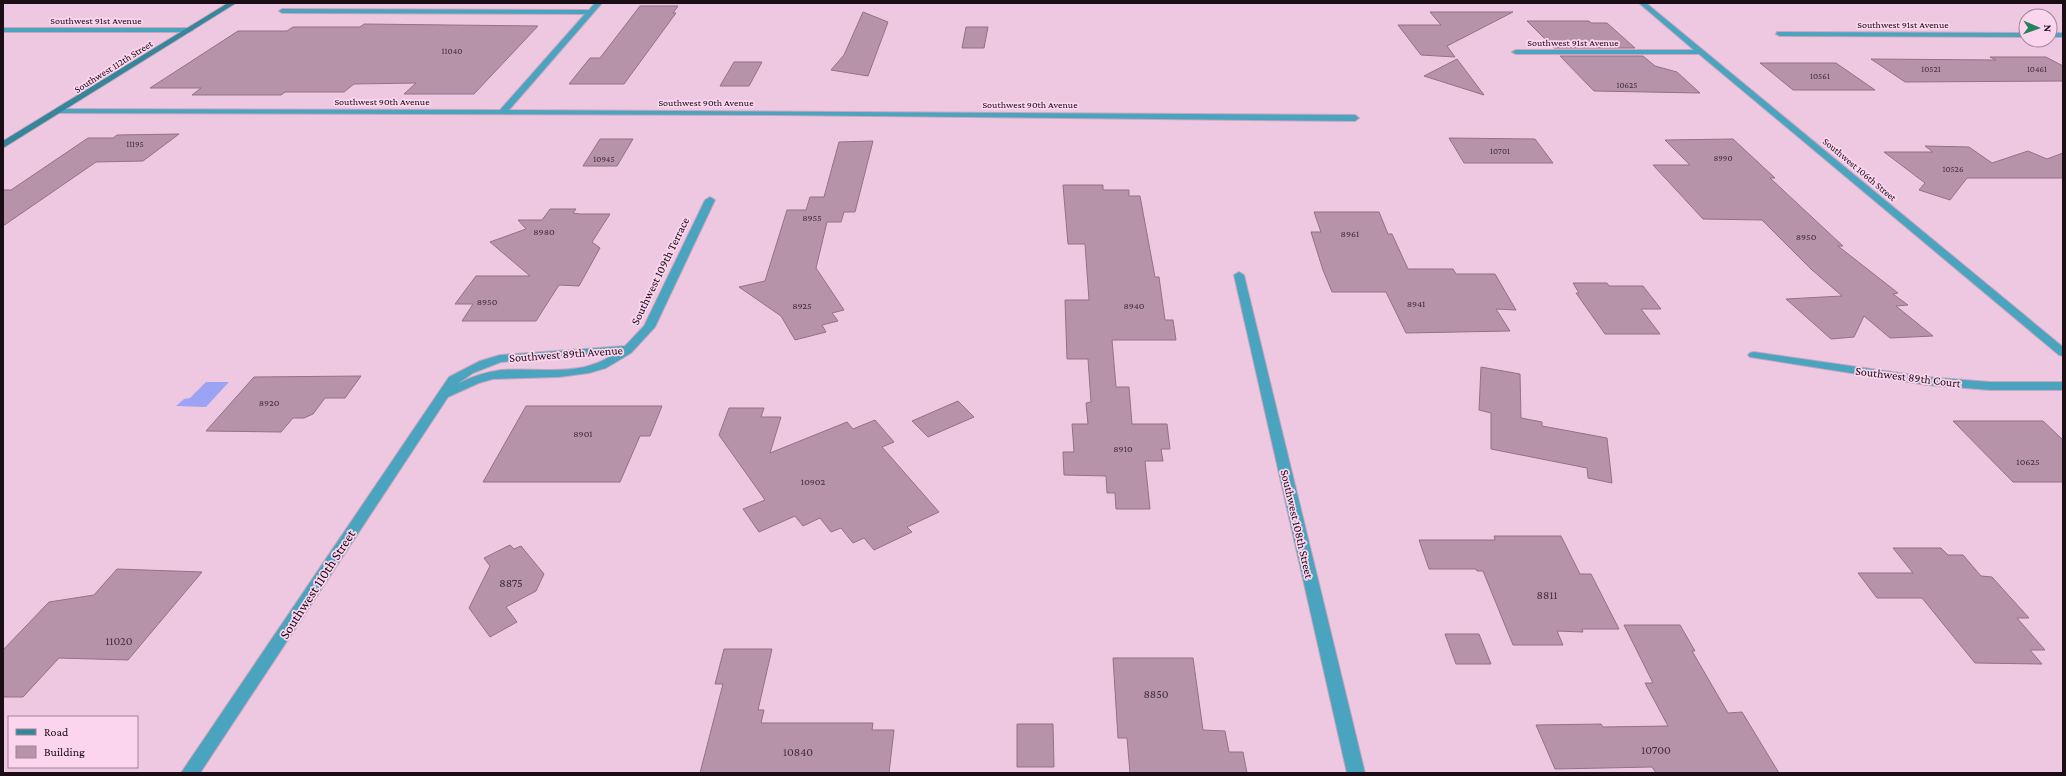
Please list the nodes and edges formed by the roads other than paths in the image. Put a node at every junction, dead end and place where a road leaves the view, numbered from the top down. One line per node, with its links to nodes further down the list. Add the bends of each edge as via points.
1 (233, 3): 7 (main road, Southwest 112th Street)
2 (599, 3): 5 (street)
3 (1642, 3): 11 (street, Southwest 106th Street)
4 (282, 11): 5 (street)
5 (591, 12): 13 (street)
6 (3, 30): 7 (street, Southwest 91st Avenue)
7 (190, 30): 12 (main road, Southwest 112th Street)
8 (1780, 34): 9 (street, Southwest 91st Avenue)
9 (2018, 35)
10 (1516, 52): 11 (street, Southwest 91st Avenue)
11 (1701, 52): 19 (street, Southwest 106th Street)
12 (58, 111): 13 (street, Southwest 90th Avenue); 15 (main road, Southwest 112th Street)
13 (502, 112): 14 (street, Southwest 90th Avenue)
14 (1354, 118)
15 (3, 145)
16 (710, 200): 18 (street, Southwest 109th Terrace, via 649,327)
17 (1239, 275): 24 (street, Southwest 108th Street)
18 (628, 349): 22 (street, Southwest 89th Avenue, via 613,361 588,371 570,374 494,374 475,379); 22 (street, Southwest 89th Avenue, via 510,357 464,372 453,380)
19 (2063, 353)
20 (1754, 355): 21 (street, Southwest 89th Court, via 1927,381 1990,386)
21 (2063, 386)
22 (442, 395): 23 (street, Southwest 110th Street)
23 (190, 773)
24 (1356, 773)

